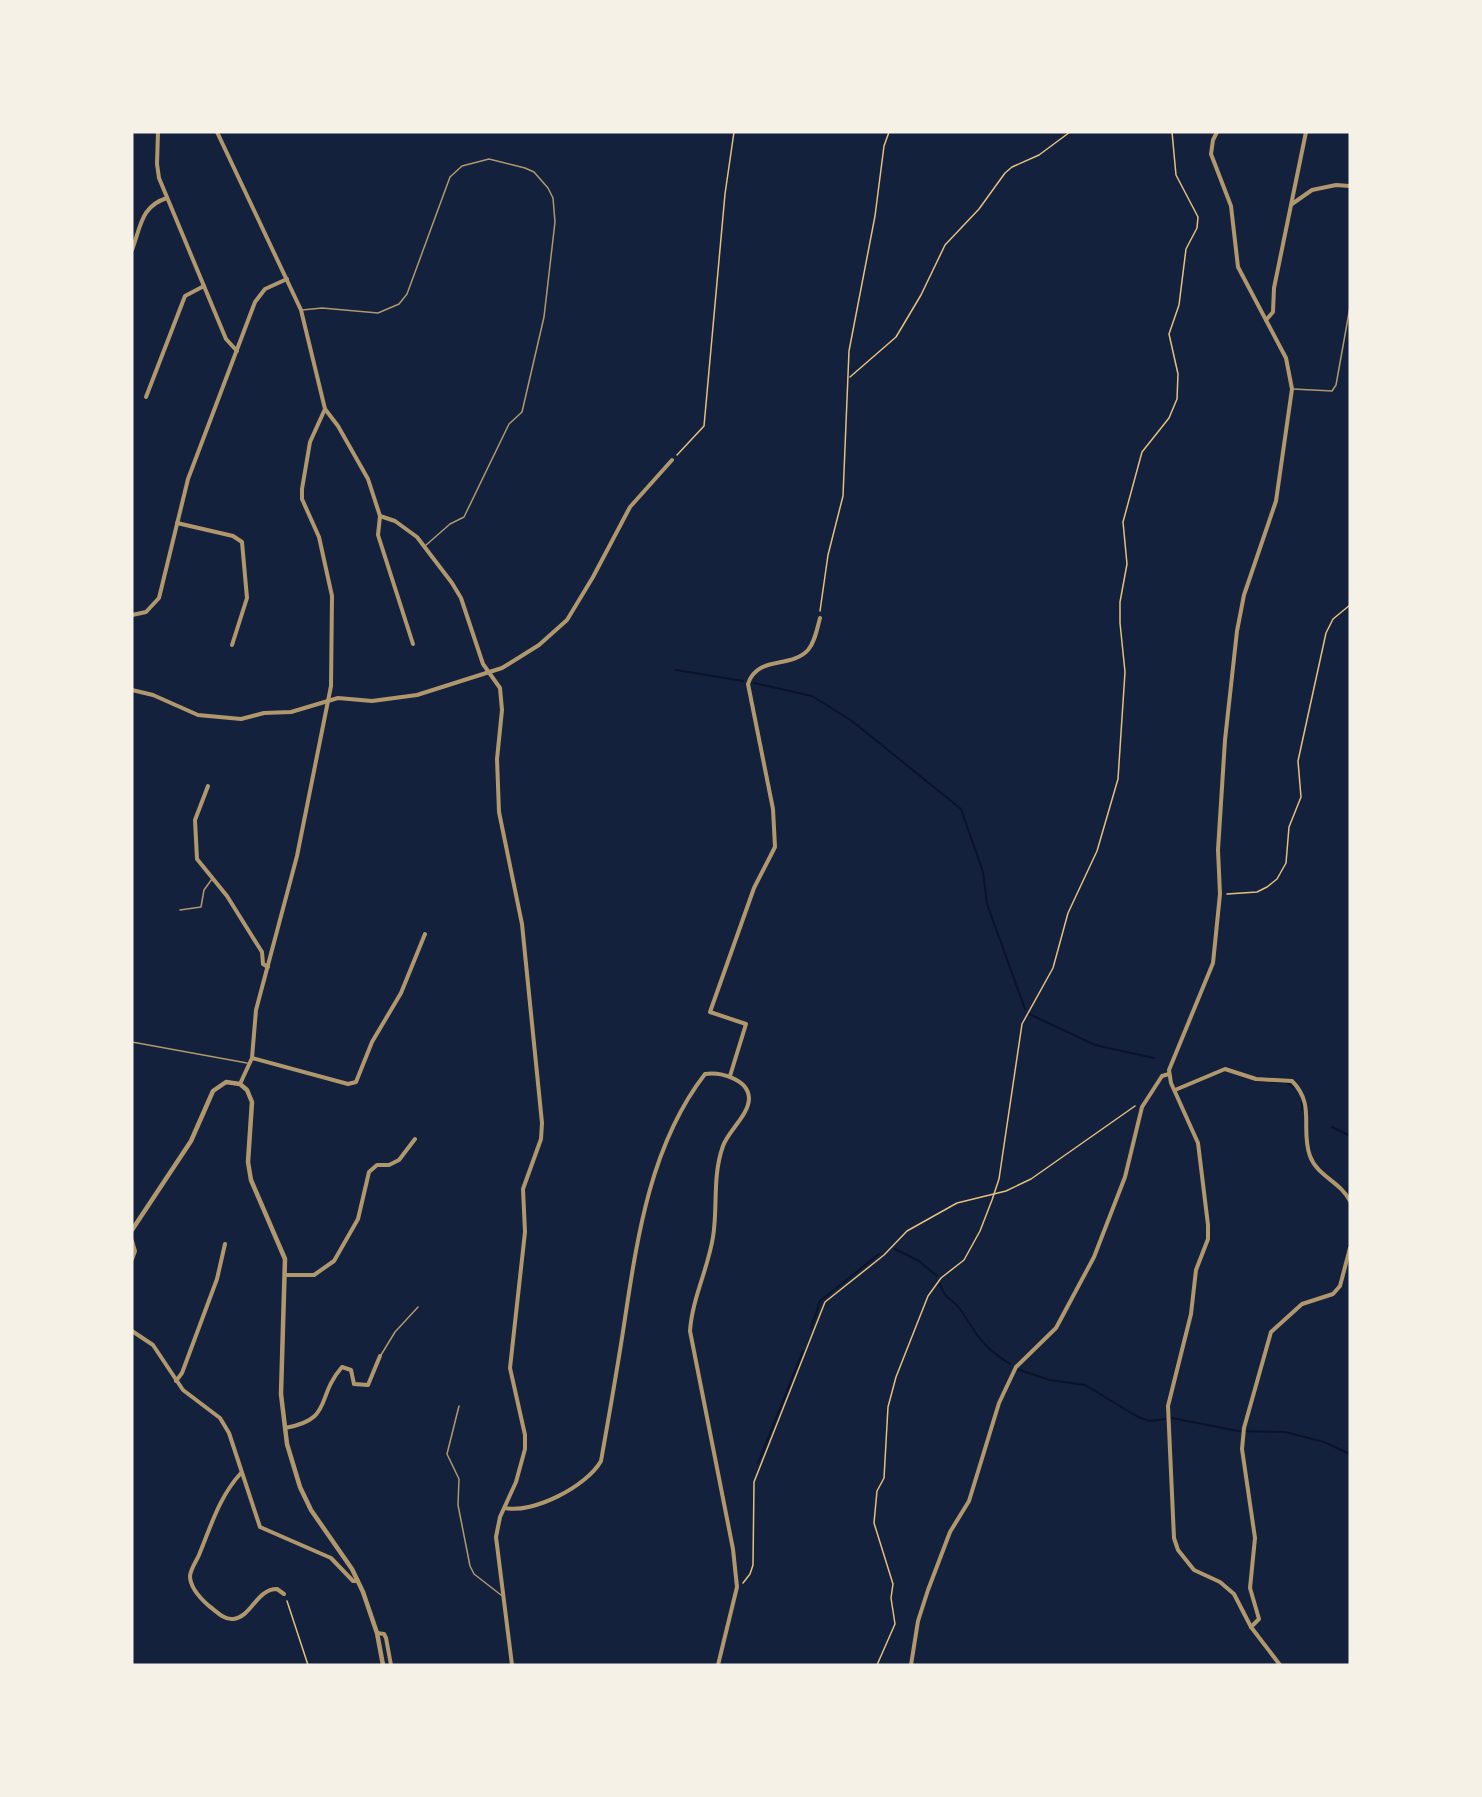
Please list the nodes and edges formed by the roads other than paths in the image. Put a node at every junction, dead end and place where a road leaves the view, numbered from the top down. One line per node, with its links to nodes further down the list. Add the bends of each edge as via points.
1 (158, 132): 6 (street, via 158,172)
2 (217, 132): 9 (street)
3 (1217, 132): 13 (street, via 1211,154 1231,206 1238,267)
4 (1306, 132): 7 (street)
5 (1350, 186): 7 (street, via 1312,190)
6 (167, 198): 8 (street, via 154,202 147,210); 10 (street)
7 (1292, 204): 13 (street, via 1274,288 1274,312)
8 (132, 250)
9 (287, 279): 12 (street); 14 (street, via 265,289 258,297)
10 (204, 286): 14 (street, via 226,339); 16 (street, via 185,296)
11 (1350, 307): 15 (lane, via 1332,391)
12 (301, 310): 17 (street); 21 (lane, via 378,313 399,304 407,294 450,177 462,166 489,159 525,168 534,172 553,198 555,222 544,317 522,412 509,424 464,517)
13 (1266, 320): 15 (street, via 1286,358)
14 (237, 351): 20 (street, via 188,479)
15 (1292, 389): 37 (street, via 1276,501 1244,595 1237,631 1222,773 1215,956)
16 (146, 397)
17 (325, 409): 19 (street, via 368,479); 28 (street, via 310,442 302,499 319,537 332,596)
18 (672, 460): 26 (street, via 630,507 567,620 525,655)
19 (380, 516): 21 (street, via 406,527); 24 (street, via 378,535)
20 (177, 523): 22 (street, via 159,598 146,612); 25 (street, via 242,542 247,598)
21 (425, 546): 26 (street, via 460,598)
22 (132, 615)
23 (820, 618): 38 (street, via 813,641 804,653 761,666 748,684 773,809 775,847 754,888 710,1012 746,1024)
24 (413, 644)
25 (232, 645)
26 (489, 672): 28 (street, via 417,695); 56 (street, via 501,694 499,812 522,924 542,1123 541,1139 523,1189 525,1232 510,1368 525,1449)
27 (132, 690): 28 (street, via 153,694 211,718 291,712)
28 (328, 701): 33 (street, via 297,856)
29 (208, 786): 30 (street, via 198,807 195,829 197,859)
30 (213, 878): 31 (lane, via 204,890 201,907); 33 (street)
31 (180, 910)
32 (425, 934): 35 (street, via 356,1082 348,1084)
33 (268, 967): 35 (street, via 256,1010)
34 (132, 1042): 36 (lane)
35 (252, 1058): 36 (street)
36 (250, 1064): 39 (street)
37 (1169, 1074): 40 (street); 66 (street, via 1162,1076 1144,1103 1125,1177 1094,1257 1056,1328 1017,1367 999,1403 969,1502 950,1532 928,1590 918,1620)
38 (730, 1077): 56 (street, via 705,1074 693,1090 664,1149 649,1192 601,1461 588,1478 558,1495 522,1509); 65 (street, via 746,1088 749,1100 723,1147 715,1183 713,1239 690,1331 737,1587)
39 (240, 1084): 43 (street, via 226,1082 213,1091 191,1141); 48 (street, via 252,1102 248,1162 251,1180 282,1246)
40 (1175, 1090): 42 (street, via 1225,1069 1256,1079 1292,1081 1306,1100 1309,1154 1314,1166 1344,1189); 60 (street, via 1200,1152 1208,1239 1196,1270 1191,1314 1167,1413 1173,1526 1178,1550 1194,1570 1228,1587)
41 (415, 1139): 48 (street, via 399,1160 377,1165 369,1172 358,1219 334,1261 314,1275)
42 (1350, 1201)
43 (132, 1230)
44 (132, 1241): 47 (street)
45 (225, 1244): 52 (street, via 217,1279)
46 (1350, 1248): 60 (street, via 1340,1286 1333,1294 1302,1304 1271,1332 1244,1428 1242,1449 1255,1538 1250,1588 1259,1619)
47 (132, 1259)
48 (286, 1275): 54 (street, via 281,1387)
49 (418, 1307): 51 (lane)
50 (132, 1331): 52 (street, via 153,1345)
51 (380, 1356): 54 (street, via 368,1385 354,1384 351,1370 342,1367 331,1380 316,1416 306,1423)
52 (176, 1381): 55 (street, via 220,1418)
53 (459, 1406): 59 (lane, via 447,1454 459,1479 458,1505 470,1566 474,1574)
54 (284, 1428): 57 (street, via 305,1498)
55 (242, 1473): 57 (street, via 260,1527 331,1558 351,1579); 58 (street, via 214,1516 192,1569 192,1586 206,1603 223,1617 232,1619 242,1615 268,1590 277,1588)
56 (504, 1508): 59 (street, via 496,1537)
57 (358, 1581): 61 (street)
58 (284, 1594)
59 (504, 1596): 64 (street)
60 (1251, 1627): 67 (street)
61 (377, 1633): 62 (street); 63 (street, via 386,1638)
62 (383, 1665)
63 (391, 1665)
64 (512, 1665)
65 (718, 1665)
66 (911, 1665)
67 (1280, 1665)

